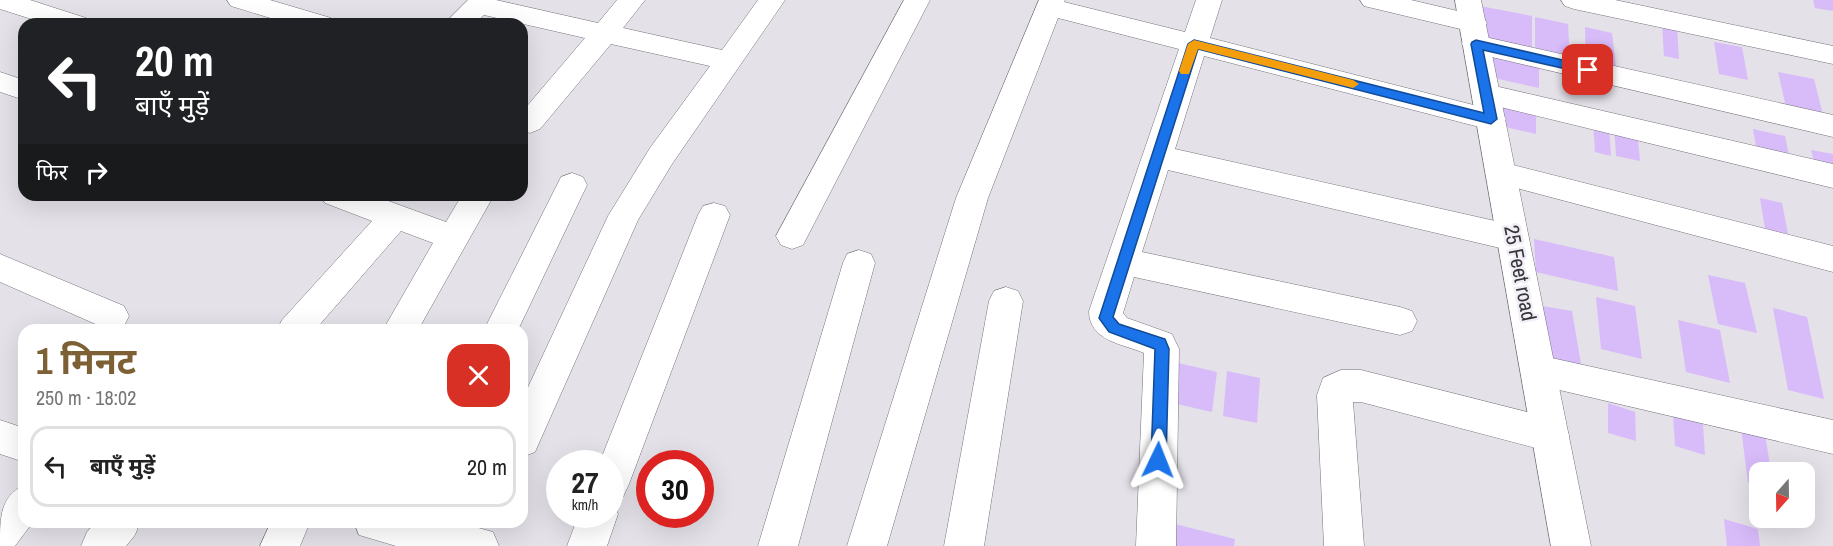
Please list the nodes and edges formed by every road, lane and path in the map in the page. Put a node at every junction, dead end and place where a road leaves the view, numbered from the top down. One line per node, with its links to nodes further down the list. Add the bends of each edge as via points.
1 (2, 0): 11 (street)
2 (240, 0): 12 (street)
3 (632, 0): 15 (street)
4 (772, 0): 18 (street)
5 (917, 0): 32 (street)
6 (1209, 0): 16 (street)
7 (1373, 0): 14 (street)
8 (1574, 0): 17 (street)
9 (474, 2): 13 (street); 15 (street)
10 (1050, 4): 16 (street); 63 (street, via 972,198)
11 (58, 18)
12 (301, 18)
13 (462, 18)
14 (1472, 23): 21 (street, 25 Feet road); 23 (street)
15 (604, 33): 18 (street); 22 (street)
16 (1194, 44): 21 (street); 24 (street)
17 (1833, 55)
18 (728, 61): 46 (street, via 624,216)
19 (0, 82): 20 (street)
20 (18, 88)
21 (1488, 106): 25 (street, 25 Feet road); 26 (street)
22 (530, 123)
23 (1833, 126)
24 (1157, 156): 34 (street); 36 (street)
25 (1501, 173): 34 (street, 25 Feet road); 35 (street)
26 (1833, 176)
27 (572, 185): 44 (street)
28 (353, 201): 30 (street)
29 (475, 201): 33 (street)
30 (381, 211): 33 (street); 42 (street, via 388,218 384,231)
31 (714, 214): 51 (street)
32 (792, 236)
33 (453, 238): 43 (street)
34 (1513, 238): 45 (street, 25 Feet road)
35 (1833, 259)
36 (1123, 261): 41 (street); 65 (street, via 1106,318 1114,328 1154,341 1162,349)
37 (859, 263): 62 (street)
38 (0, 267): 40 (street)
39 (1006, 301): 64 (street)
40 (112, 316)
41 (1400, 321)
42 (299, 324)
43 (403, 324)
44 (504, 324)
45 (1538, 370): 47 (street, 25 Feet road); 49 (street)
46 (528, 427)
47 (1551, 435): 66 (street, via 1361,387 1341,386 1335,395); 67 (street, 25 Feet road)
48 (0, 437): 50 (street)
49 (1833, 438)
50 (18, 443)
51 (623, 450)
52 (18, 511): 57 (street)
53 (116, 528): 59 (street)
54 (288, 528): 60 (street)
55 (419, 528): 58 (street)
56 (594, 528): 61 (street)
57 (0, 534)
58 (479, 538)
59 (101, 546)
60 (280, 546)
61 (587, 546)
62 (778, 546)
63 (867, 546)
64 (964, 546)
65 (1156, 546)
66 (1344, 546)
67 (1573, 546)

